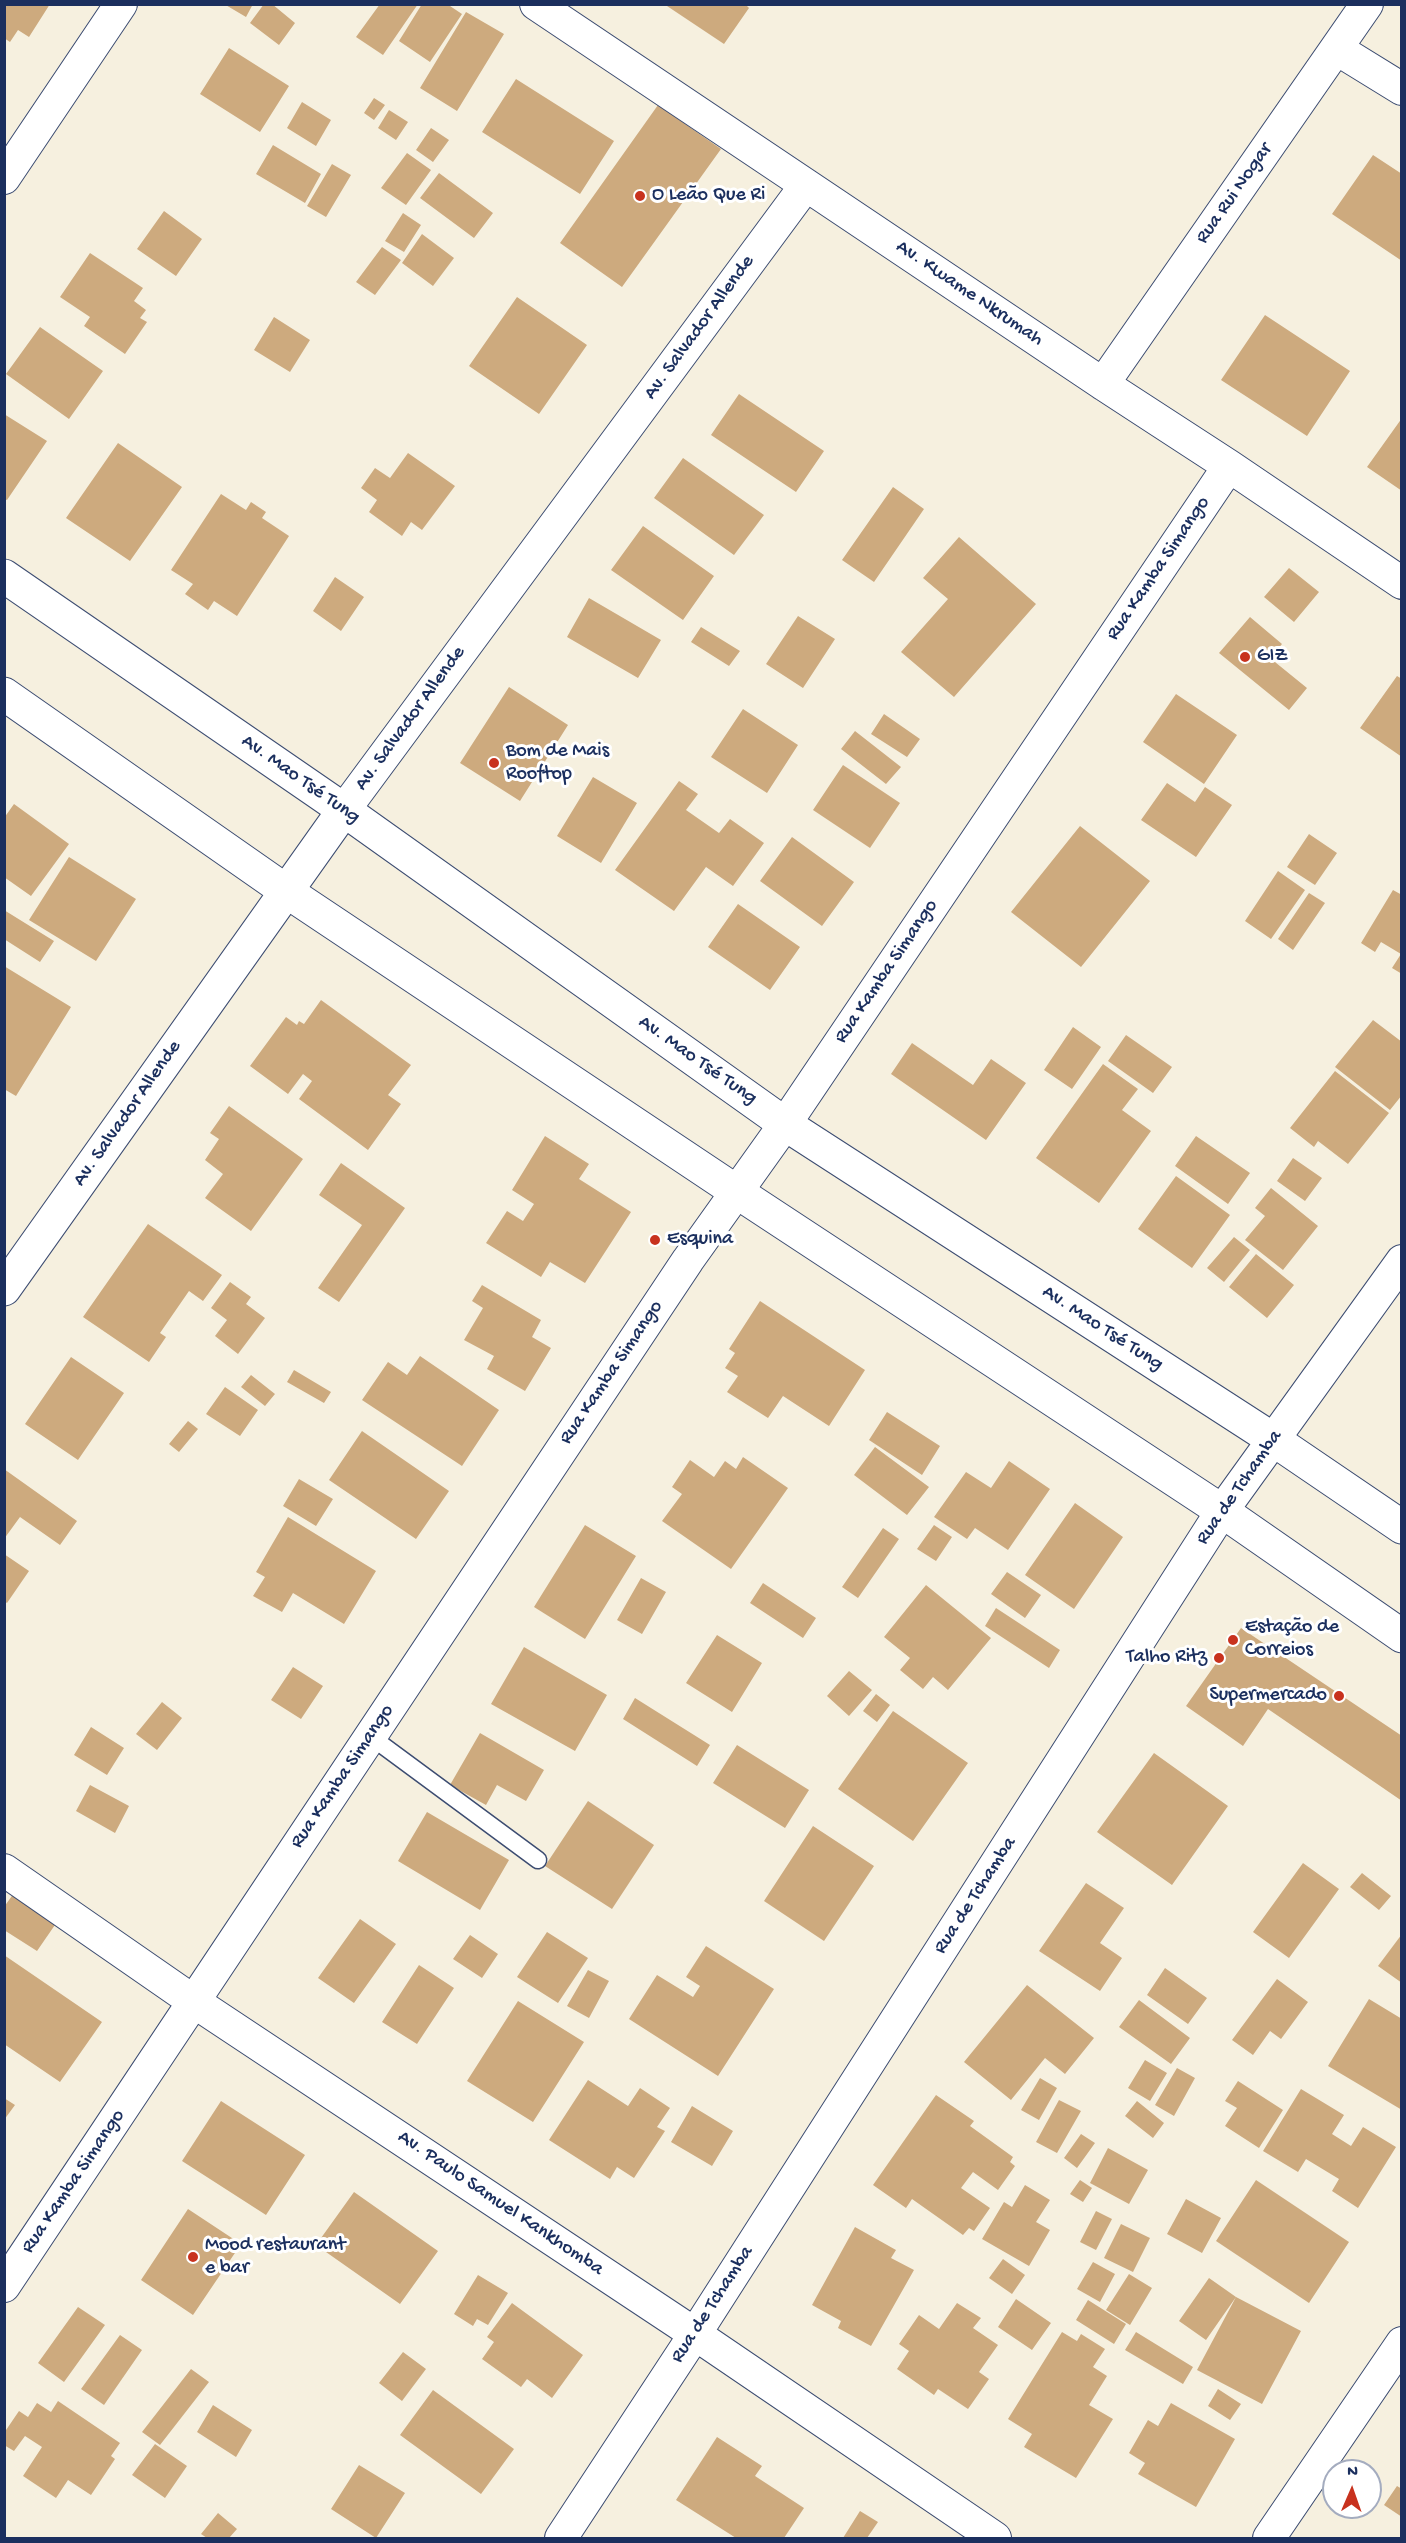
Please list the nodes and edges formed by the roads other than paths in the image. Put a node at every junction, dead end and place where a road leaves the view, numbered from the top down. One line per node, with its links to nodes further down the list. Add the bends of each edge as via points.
1 (121, 4): 6 (street)
2 (536, 4): 7 (street, Av. Kwame Nkrumah)
3 (1367, 4): 4 (street, Rua Rui Nogar)
4 (1337, 49): 5 (street); 8 (street, Rua Rui Nogar)
5 (1401, 89)
6 (4, 178)
7 (806, 185): 8 (street, Av. Kwame Nkrumah); 13 (street, Av. Salvador Allende)
8 (1103, 384): 9 (street, Av. Kwame Nkrumah)
9 (1229, 466): 11 (street, Av. Kwame Nkrumah); 15 (street, Rua Kamba Simango)
10 (4, 576): 13 (main road, Av. Mao Tsé Tung)
11 (1401, 584)
12 (4, 694): 14 (main road)
13 (344, 810): 14 (main road, Av. Salvador Allende); 15 (main road, Av. Mao Tsé Tung)
14 (286, 891): 16 (main road); 18 (main road, Av. Salvador Allende)
15 (785, 1124): 16 (street, Rua Kamba Simango); 19 (main road, Av. Mao Tsé Tung)
16 (737, 1192): 20 (main road); 23 (street, Rua Kamba Simango)
17 (1401, 1260): 19 (street, Rua de Tchamba)
18 (4, 1290)
19 (1274, 1440): 20 (street, Rua de Tchamba); 21 (main road, Av. Mao Tsé Tung)
20 (1222, 1511): 22 (main road); 28 (street, Rua de Tchamba)
21 (1401, 1527)
22 (1401, 1636)
23 (370, 1737): 24 (lane); 26 (street, Rua Kamba Simango)
24 (538, 1860)
25 (4, 1870): 26 (street, Av. Paulo Samuel Kankhomba)
26 (193, 2001): 27 (street, Rua Kamba Simango); 28 (street, Av. Paulo Samuel Kankhomba)
27 (4, 2286)
28 (695, 2334): 30 (street, Rua de Tchamba); 31 (street, Av. Paulo Samuel Kankhomba)
29 (1401, 2343): 32 (street)
30 (561, 2538)
31 (995, 2538)
32 (1269, 2538)

